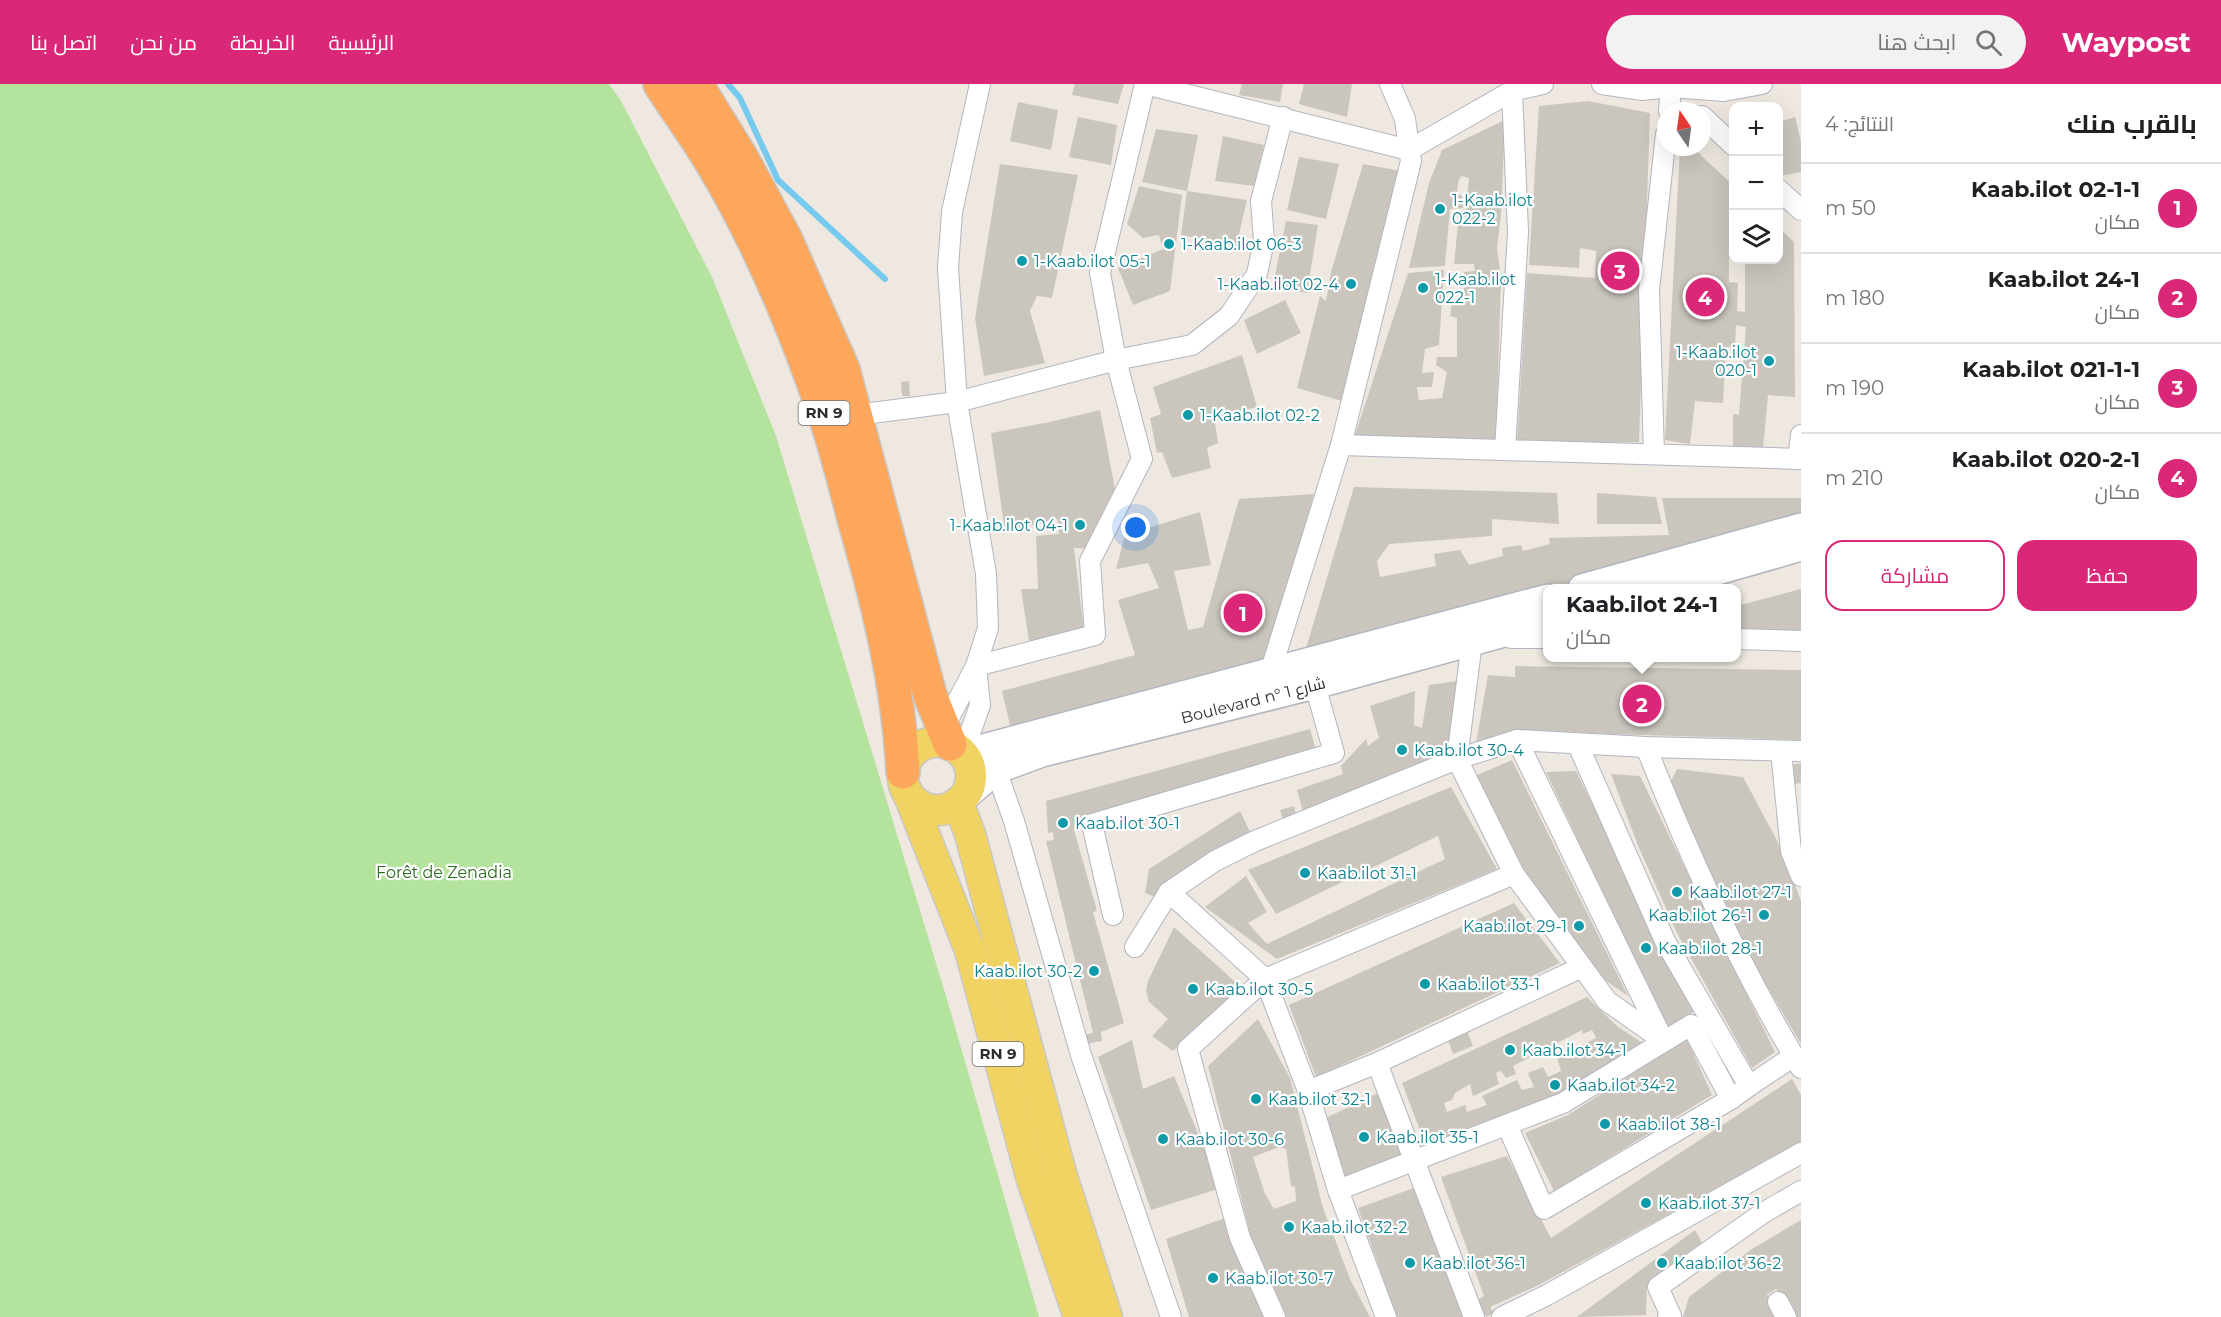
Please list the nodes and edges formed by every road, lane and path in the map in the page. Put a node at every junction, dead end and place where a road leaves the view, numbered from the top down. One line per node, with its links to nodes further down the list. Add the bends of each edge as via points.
1 (660, 84): 49 (highway, RN 9, via 715,169 750,237 788,315 825,414 889,660)
2 (696, 84): 22 (highway, RN 9, via 741,157 807,285 843,369)
3 (980, 84): 21 (street, via 952,212 948,268)
4 (1145, 84): 13 (street); 20 (street, via 1100,273)
5 (1390, 84): 16 (street, via 1405,119)
6 (1543, 84): 10 (street)
7 (1602, 84): 9 (street, via 1642,90)
8 (1762, 84): 9 (street, via 1724,91)
9 (1671, 87): 11 (street); 12 (street)
10 (1512, 91): 16 (street); 25 (street, via 1518,232)
11 (1670, 102)
12 (1687, 102)
13 (1283, 117): 16 (street); 20 (street, via 1261,201 1264,241 1257,274 1229,316 1192,345)
14 (1711, 124): 15 (street)
15 (1729, 141)
16 (1409, 150): 24 (street, via 1411,161)
17 (1664, 156): 26 (street, via 1649,290)
18 (1783, 193): 19 (street)
19 (1801, 210)
20 (1116, 360): 21 (street); 38 (street, via 1142,459 1090,561 1095,635)
21 (957, 402): 22 (street); 38 (street, via 986,574 988,628)
22 (856, 415): 42 (highway, RN 9, via 930,695)
23 (1801, 435): 27 (street)
24 (1341, 445): 25 (street); 39 (street)
25 (1505, 450): 26 (street)
26 (1654, 453): 27 (street)
27 (1800, 459)
28 (1801, 527): 30 (main road)
29 (1801, 547): 31 (main road)
30 (1596, 584)
31 (1672, 584)
32 (1543, 599): 39 (main road, Boulevard n° شارع 1)
33 (1543, 622): 36 (main road, Boulevard n° شارع 1)
34 (1543, 638): 36 (street)
35 (1741, 639): 37 (street)
36 (1480, 640): 40 (main road, Boulevard n° شارع 1); 47 (street)
37 (1801, 641)
38 (976, 666): 42 (street); 42 (street, via 980,705)
39 (1270, 673): 42 (main road, Boulevard n° شارع 1, via 983,748)
40 (1315, 685): 48 (main road, Boulevard n° شارع 1, via 1042,753); 54 (street, via 1334,753 1092,824)
41 (1517, 740): 43 (street); 47 (street); 58 (street)
42 (953, 744): 49 (main road, via 930,742 912,753); 50 (main road, via 972,772)
43 (1578, 745): 44 (street); 61 (street, via 1665,940)
44 (1646, 747): 45 (street); 59 (street, via 1685,846 1729,938)
45 (1781, 751): 46 (street); 52 (street, via 1791,851)
46 (1801, 751)
47 (1457, 759): 51 (street); 53 (street, via 1255,841 1215,861)
48 (996, 770): 50 (main road, Boulevard n° شارع 1); 71 (street, via 1081,1055)
49 (905, 782): 50 (main road, via 925,807 937,809); 69 (main road, RN 9, via 970,950 1032,1180)
50 (963, 799): 70 (main road, via 1061,1173)
51 (1514, 874): 56 (street); 57 (street)
52 (1801, 876)
53 (1169, 892): 55 (street); 57 (street)
54 (1113, 915)
55 (1135, 947)
56 (1582, 967): 58 (street, via 1607,1001); 60 (street)
57 (1265, 980): 62 (street); 72 (street, via 1188,1049 1240,1238)
58 (1664, 1041): 63 (street, via 1691,1025); 64 (street, via 1563,1103)
59 (1797, 1062): 61 (street)
60 (1377, 1063): 62 (street); 66 (street)
61 (1749, 1086): 63 (street)
62 (1308, 1091): 67 (street)
63 (1731, 1099): 64 (street, via 1544,1209)
64 (1507, 1125): 66 (street)
65 (1801, 1153): 75 (street)
66 (1414, 1161): 67 (street); 74 (street)
67 (1338, 1190): 73 (street)
68 (1801, 1191): 76 (street, via 1658,1287 1671,1316)
69 (1079, 1317)
70 (1107, 1317)
71 (1171, 1317)
72 (1275, 1317)
73 (1386, 1317)
74 (1474, 1317)
75 (1502, 1317)
76 (1668, 1317)

